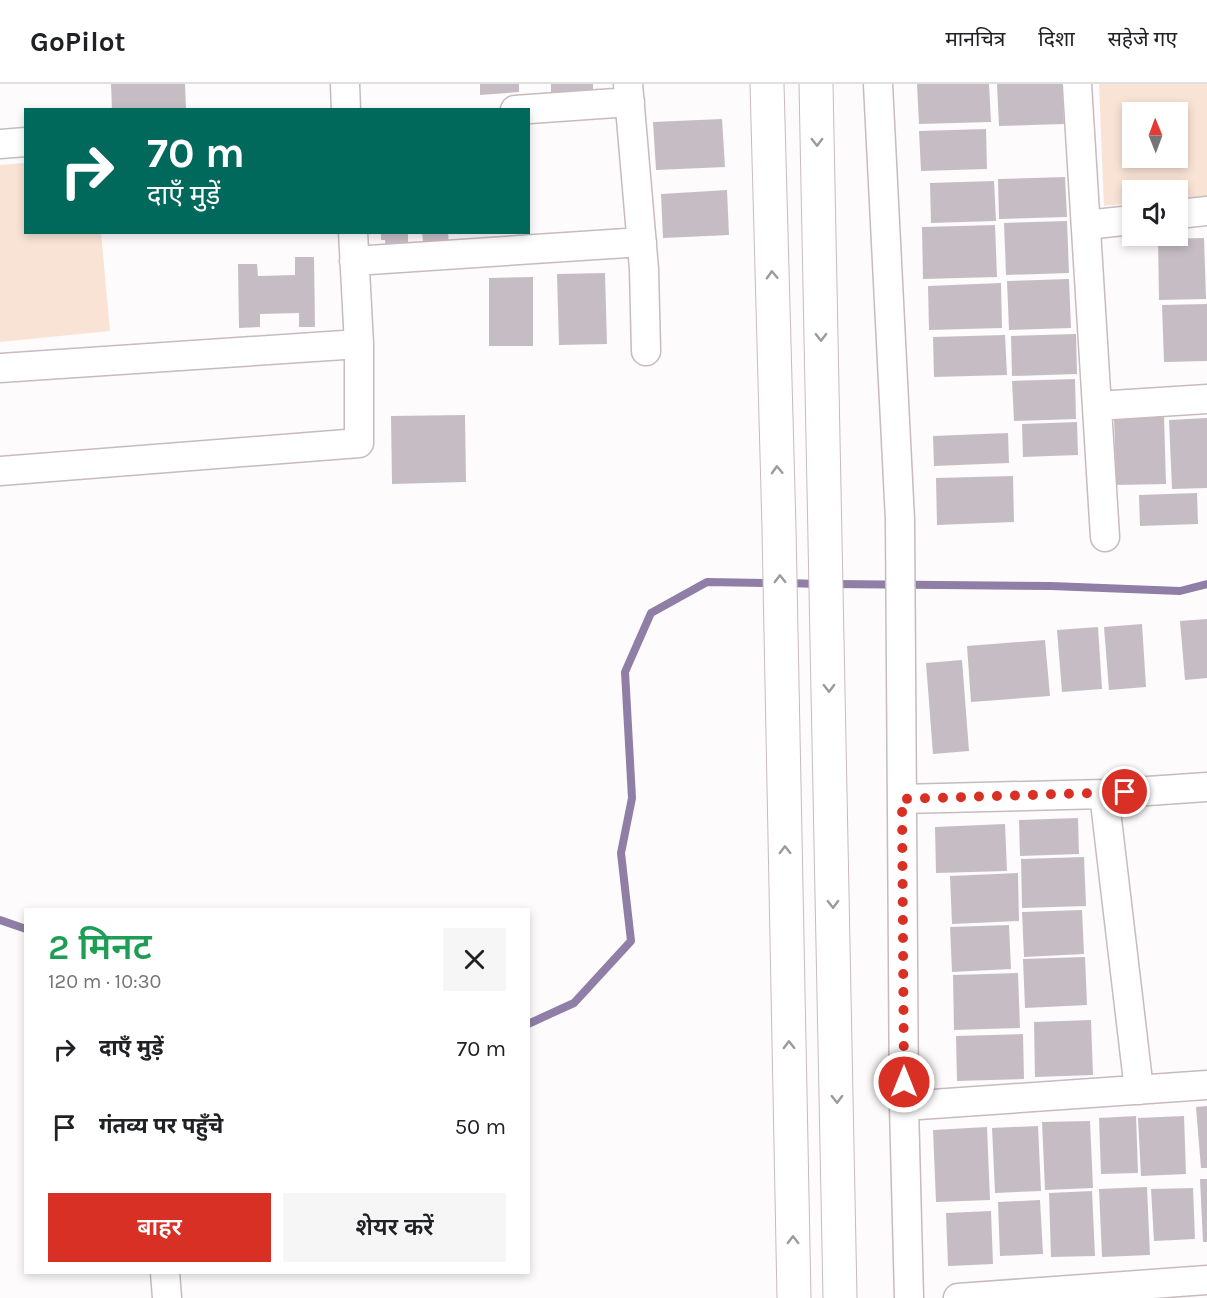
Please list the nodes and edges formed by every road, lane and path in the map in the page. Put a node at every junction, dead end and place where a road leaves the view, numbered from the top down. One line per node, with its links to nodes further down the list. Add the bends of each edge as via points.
1 (345, 84): 7 (street)
2 (767, 84): 35 (street, one-way to 2)
3 (816, 84): 36 (street, one-way to 36)
4 (878, 84): 27 (street, via 900,520)
5 (1077, 84): 14 (street)
6 (629, 93): 8 (street); 16 (street)
7 (346, 108)
8 (528, 108)
9 (24, 142): 10 (street)
10 (0, 144)
11 (1207, 211): 12 (street)
12 (1188, 213)
13 (1122, 221): 14 (street)
14 (1086, 225): 22 (street)
15 (353, 234): 17 (street)
16 (642, 243): 17 (street); 19 (street)
17 (354, 261): 18 (street)
18 (359, 344): 20 (street); 23 (street, via 360,443)
19 (646, 351)
20 (0, 368)
21 (1207, 399): 22 (street)
22 (1096, 406): 24 (street)
23 (0, 471)
24 (1105, 537)
25 (1207, 787): 26 (street)
26 (1104, 794): 27 (street); 29 (street)
27 (902, 799): 30 (street)
28 (1207, 1085): 29 (street)
29 (1139, 1090): 30 (street)
30 (904, 1106): 37 (street)
31 (165, 1274): 34 (street)
32 (1207, 1280): 33 (street)
33 (1068, 1294): 38 (street)
34 (167, 1298)
35 (794, 1298)
36 (840, 1298)
37 (909, 1298)
38 (958, 1298)

